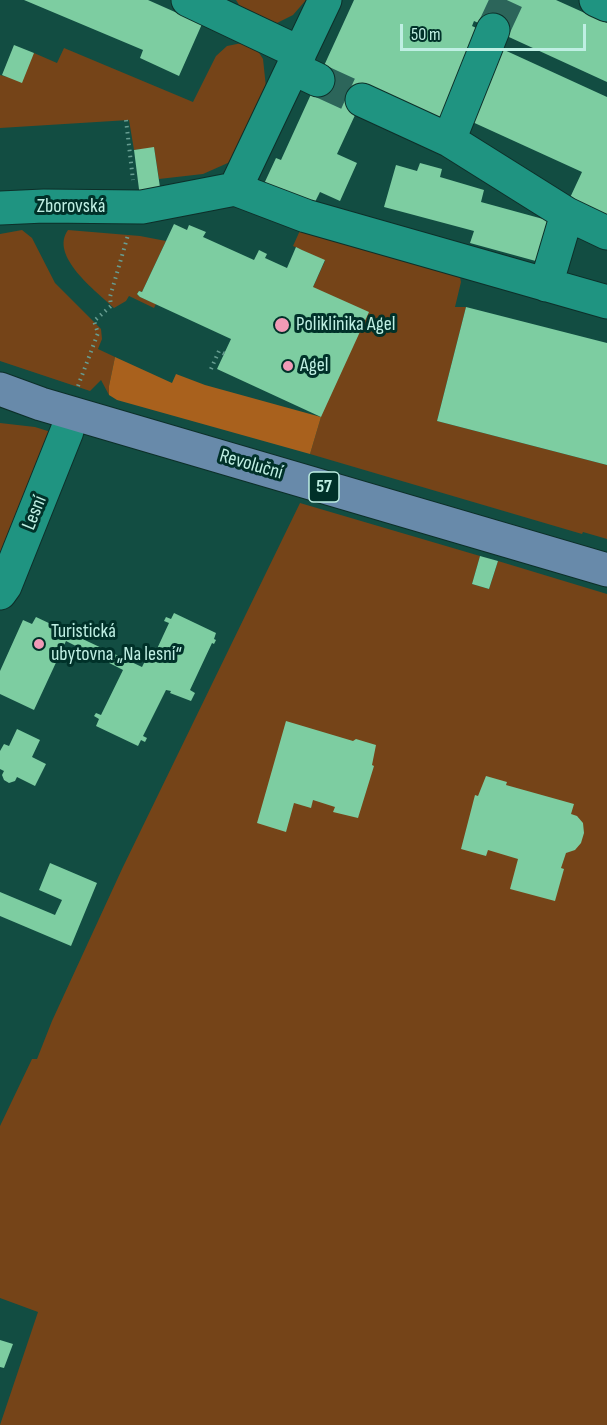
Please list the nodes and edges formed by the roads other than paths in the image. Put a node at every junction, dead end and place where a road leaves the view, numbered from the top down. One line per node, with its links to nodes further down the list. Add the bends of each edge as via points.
1 (188, 0): 6 (street)
2 (325, 0): 6 (street)
3 (596, 0): 4 (street)
4 (607, 5)
5 (493, 30): 8 (street)
6 (304, 67): 9 (street)
7 (362, 100): 8 (street)
8 (449, 140): 11 (street)
9 (235, 189): 10 (street, Zborovská, via 136,201); 13 (street, via 306,216)
10 (0, 208)
11 (567, 214): 12 (street); 13 (street)
12 (607, 233)
13 (546, 285): 14 (street)
14 (607, 302)
15 (0, 389): 17 (main road, Revoluční / 57)
16 (67, 430): 18 (street, Lesní)
17 (607, 570)
18 (0, 594)

